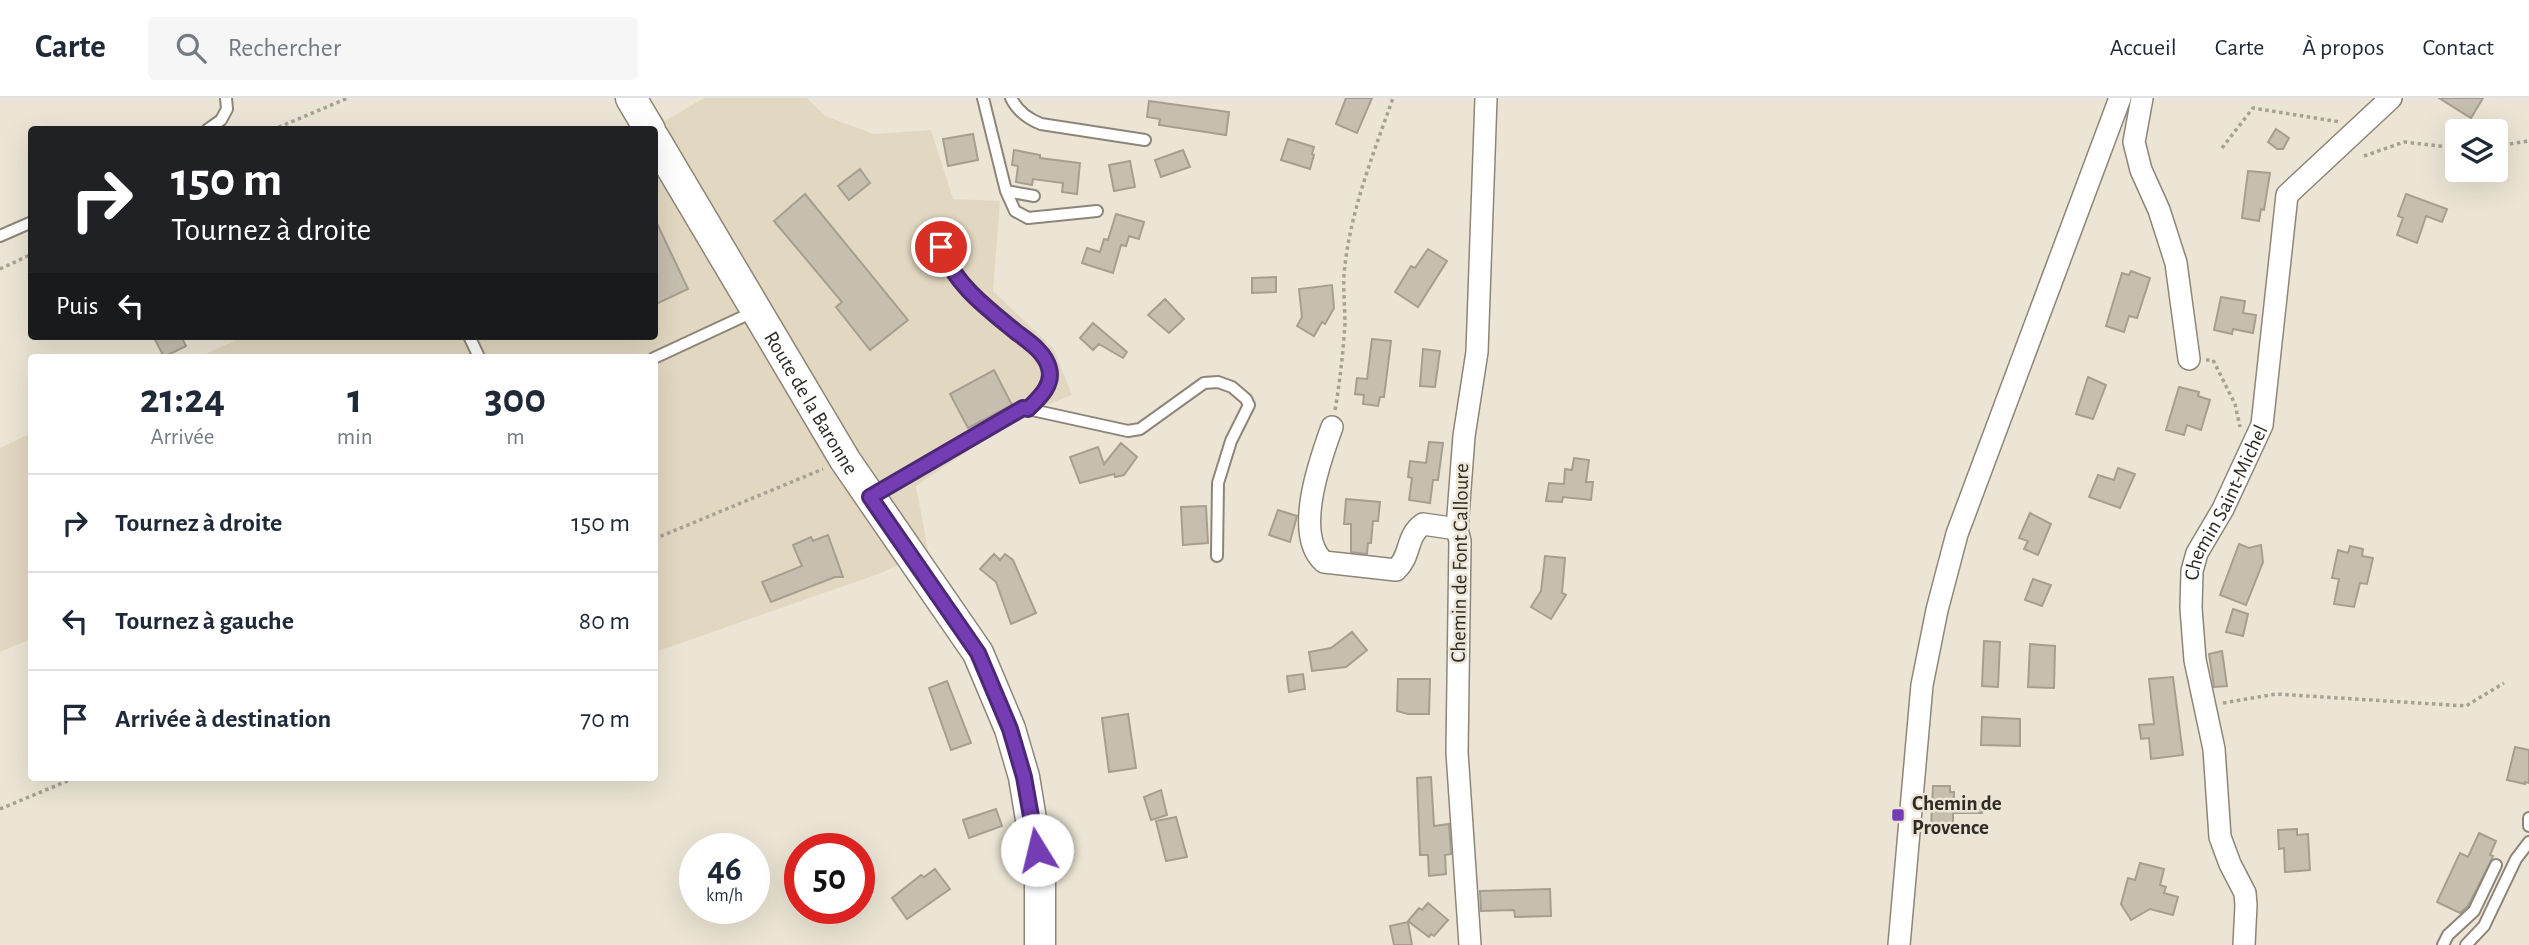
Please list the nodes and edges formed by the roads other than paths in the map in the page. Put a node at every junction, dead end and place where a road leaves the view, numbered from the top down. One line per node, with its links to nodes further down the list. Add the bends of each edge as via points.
1 (226, 98): 9 (lane, via 227,109)
2 (631, 98): 10 (main road)
3 (983, 98): 13 (lane)
4 (1011, 98): 11 (lane, via 1016,107 1041,124)
5 (1486, 98): 25 (street, Chemin de Font Calloure, via 1477,352)
6 (2120, 98): 33 (street, via 1957,534 1940,598 1922,685)
7 (2142, 98): 21 (street, via 2134,142 2176,263)
8 (2391, 98): 34 (street, Chemin Saint-Michel, via 2287,195 2262,425 2192,571 2195,660 2214,749 2220,837 2245,893)
9 (212, 126)
10 (648, 126)
11 (1145, 140)
12 (658, 145): 19 (main road, Route de la Baronne)
13 (1006, 191): 14 (lane); 15 (lane, via 1015,211 1028,218)
14 (1034, 196)
15 (1097, 211)
16 (28, 224): 17 (lane)
17 (0, 236)
18 (941, 247): 22 (lane, via 946,262 968,291 1038,349 1050,369 1047,390)
19 (756, 310): 20 (lane); 24 (main road, Route de la Baronne)
20 (658, 356)
21 (2189, 359)
22 (1028, 409): 24 (lane); 26 (lane, via 1128,431 1140,429 1204,383 1232,387 1249,405 1218,482)
23 (1332, 427): 25 (street, via 1311,499 1311,536 1315,554 1324,562 1396,570 1414,531 1423,524)
24 (870, 497): 31 (main road, Route de la Baronne, via 978,653 1010,729 1024,777 1040,874)
25 (1457, 529): 32 (street, Chemin de Font Calloure, via 1457,752)
26 (1217, 555)
27 (2529, 818): 28 (lane)
28 (2529, 826)
29 (2529, 842): 36 (lane, via 2484,926)
30 (2496, 865): 35 (lane, via 2474,911)
31 (1040, 945)
32 (1470, 945)
33 (1899, 945)
34 (2244, 945)
35 (2443, 945)
36 (2466, 945)

